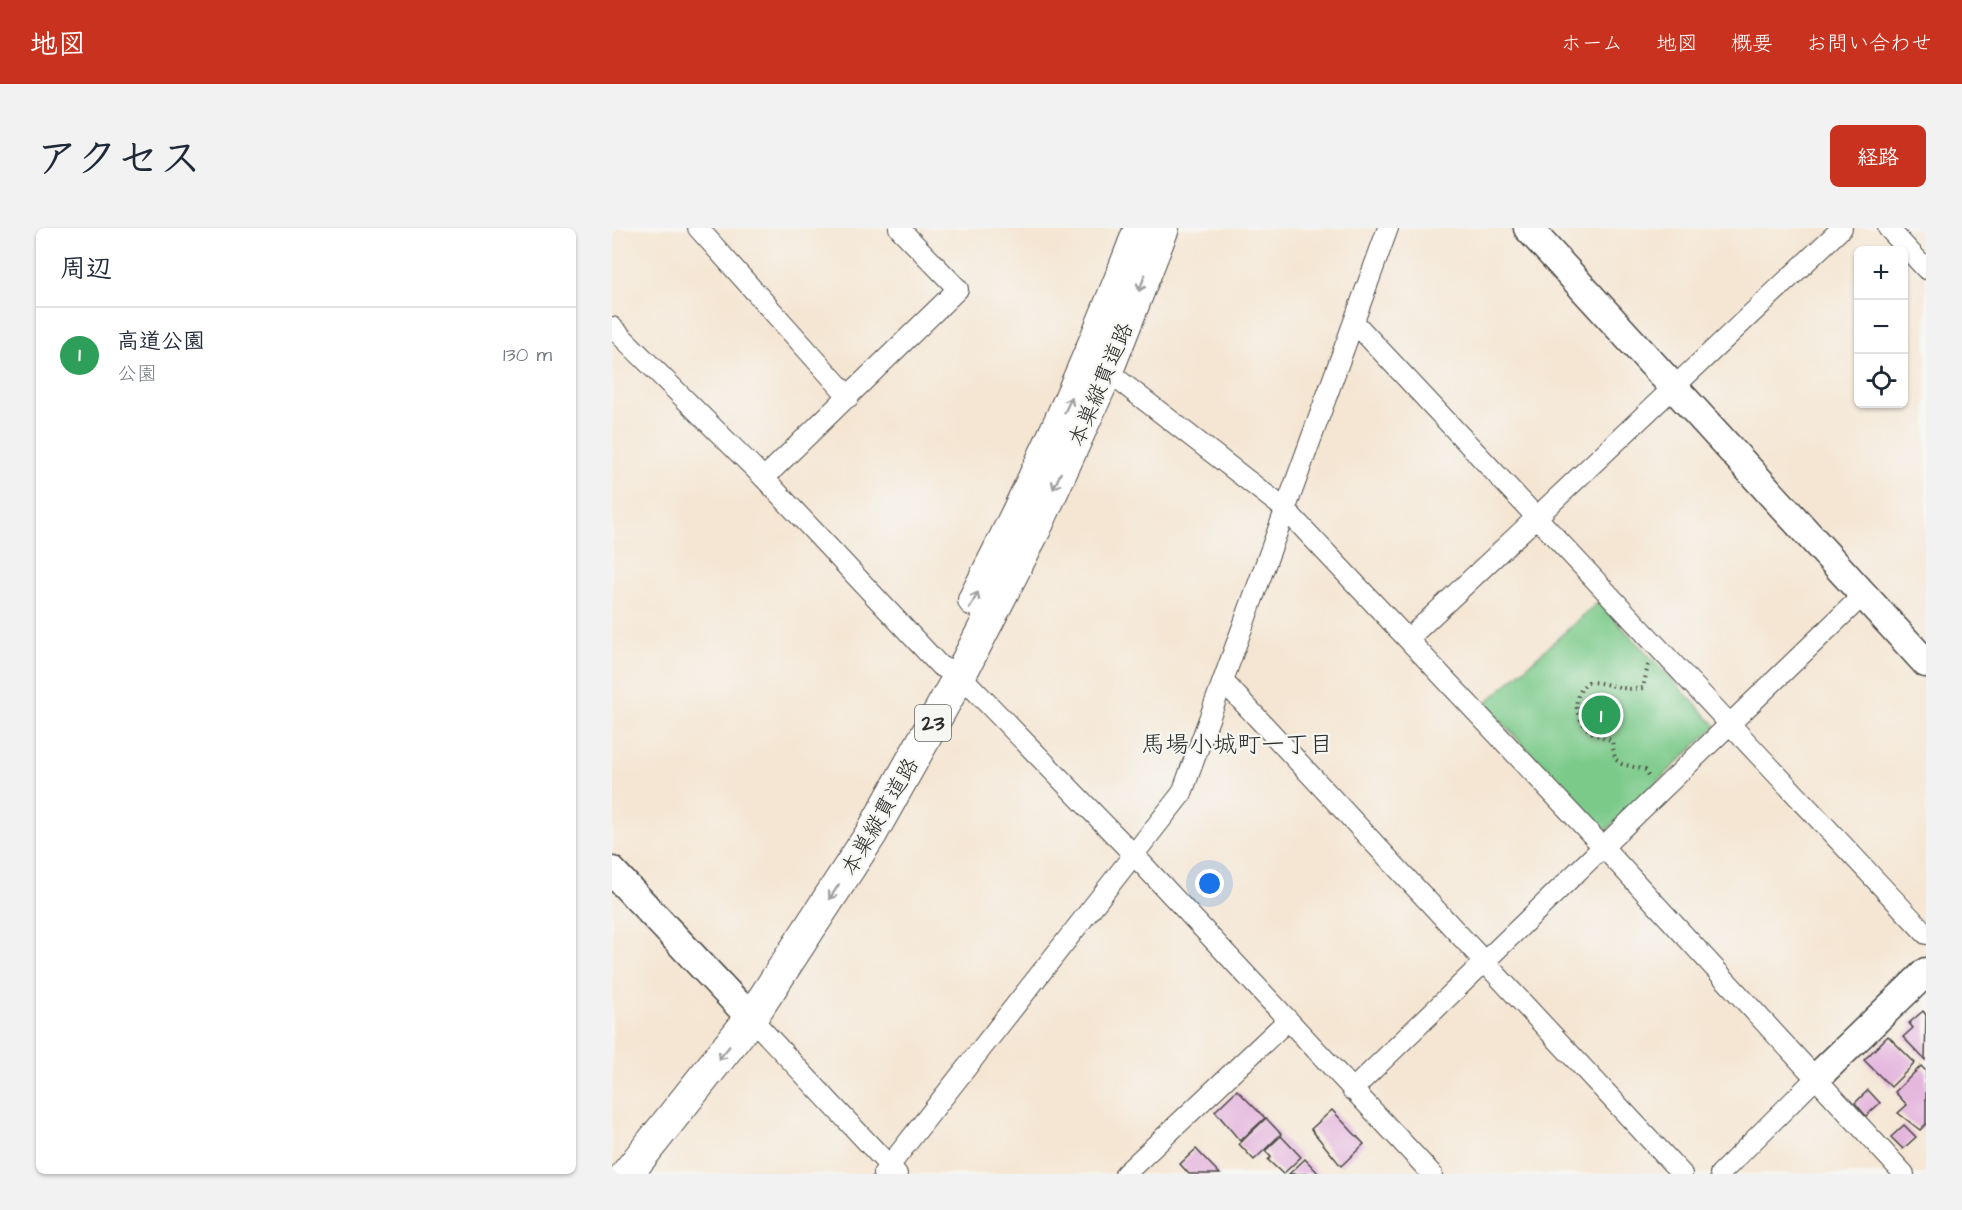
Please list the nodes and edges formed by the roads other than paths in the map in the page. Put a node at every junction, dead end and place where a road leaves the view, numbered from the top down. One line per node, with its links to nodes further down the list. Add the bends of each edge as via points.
1 (698, 228): 14 (street)
2 (899, 228): 14 (street, via 958,289)
3 (1140, 228): 21 (main road, 本巣縦貫道路 / 23, one-way to 3, via 1087,362)
4 (1163, 228): 12 (main road, 本巣縦貫道路 / 23, one-way to 12)
5 (1388, 228): 10 (street)
6 (1529, 228): 13 (street)
7 (1842, 228): 13 (street)
8 (1888, 228): 9 (street)
9 (1926, 268)
10 (1355, 323): 16 (street); 17 (street)
11 (612, 327): 15 (street)
12 (1107, 371): 16 (street); 21 (main road, 本巣縦貫道路 / 23, one-way to 21, via 1035,530)
13 (1675, 389): 17 (street); 18 (street)
14 (849, 397): 15 (street)
15 (764, 478): 21 (street)
16 (1286, 510): 19 (street); 22 (street)
17 (1536, 516): 19 (street); 23 (street)
18 (1862, 596): 20 (street); 23 (street)
19 (1409, 638): 24 (street)
20 (1926, 663)
21 (950, 670): 25 (street); 30 (main road, 本巣縦貫道路 / 23, via 859,854)
22 (1224, 682): 25 (street, via 1182,793); 28 (street)
23 (1730, 725): 24 (street); 27 (street)
24 (1604, 848): 28 (street); 32 (street)
25 (1134, 855): 31 (street); 35 (street)
26 (612, 871): 30 (street)
27 (1926, 934)
28 (1485, 963): 33 (street); 39 (street)
29 (1926, 972): 32 (street)
30 (744, 1011): 34 (main road, 本巣縦貫道路 / 23); 35 (street); 36 (main road, 本巣縦貫道路 / 23, one-way to 36)
31 (1288, 1020): 33 (street); 37 (street)
32 (1816, 1078): 40 (street); 41 (street)
33 (1352, 1090): 38 (street)
34 (612, 1158)
35 (890, 1171)
36 (627, 1174)
37 (1125, 1174)
38 (1432, 1174)
39 (1682, 1174)
40 (1720, 1174)
41 (1904, 1174)

